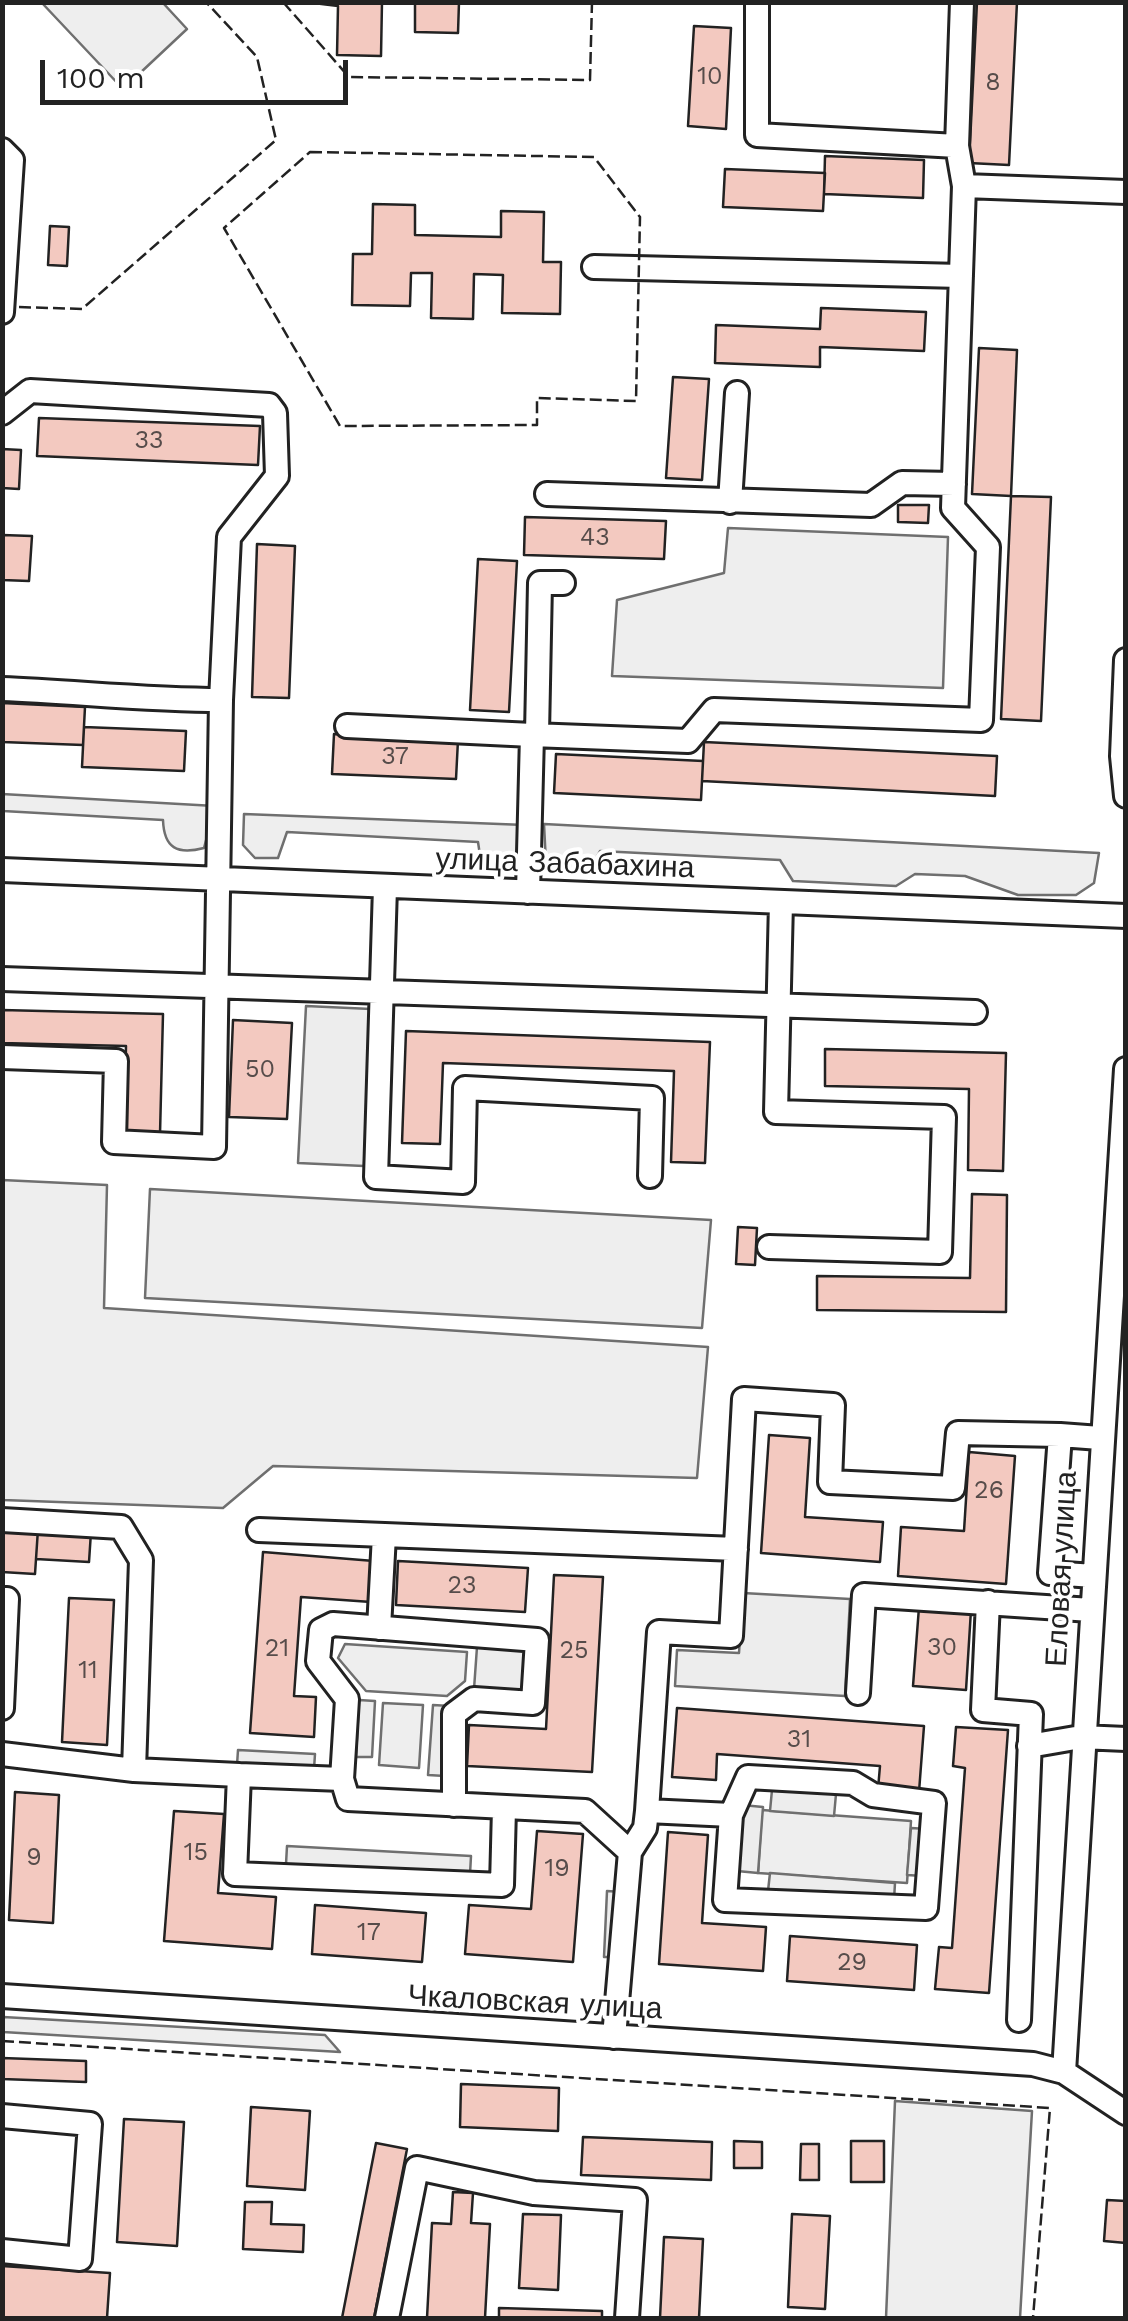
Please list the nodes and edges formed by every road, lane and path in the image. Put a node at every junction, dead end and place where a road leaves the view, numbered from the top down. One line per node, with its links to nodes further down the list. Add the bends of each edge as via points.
1 (757, 2): 3 (street, via 758,135)
2 (962, 2): 3 (street)
3 (957, 146): 5 (street)
4 (2, 150): 9 (street, via 12,160)
5 (964, 186): 6 (street); 8 (street)
6 (1126, 192)
7 (594, 267): 8 (street)
8 (961, 276): 12 (street)
9 (2, 312)
10 (737, 393): 14 (street)
11 (2, 414): 18 (street, via 30,391 269,405 275,413 277,476 230,537)
12 (954, 484): 14 (street, via 902,483 872,506); 20 (street, via 953,508 988,547 981,720 714,710 688,741)
13 (547, 494): 14 (street)
14 (730, 502)
15 (564, 583): 20 (street, via 540,583)
16 (1126, 660): 21 (street)
17 (2, 690): 18 (street)
18 (220, 700): 23 (street)
19 (347, 726): 20 (street)
20 (535, 734): 25 (street)
21 (1126, 796)
22 (2, 870): 23 (street, улица Забабахина)
23 (220, 880): 24 (street, улица Забабахина); 29 (street)
24 (385, 887): 25 (street, улица Забабахина); 30 (street)
25 (528, 892): 26 (street, улица Забабахина)
26 (781, 902): 27 (street, улица Забабахина); 31 (street)
27 (1126, 916)
28 (2, 979): 29 (street)
29 (215, 987): 30 (street); 33 (street, via 214,1147 114,1142 116,1060)
30 (383, 992): 31 (street); 35 (street, via 376,1177 462,1182 466,1088 652,1098)
31 (778, 1005): 32 (street); 36 (street, via 776,1112 944,1117 940,1252)
32 (976, 1012)
33 (2, 1056)
34 (1126, 1069): 37 (street, Еловая улица)
35 (650, 1176)
36 (769, 1247)
37 (1116, 1364): 39 (street, Еловая улица)
38 (1060, 1435): 39 (street); 43 (street, via 958,1433 953,1488 830,1482 832,1404 744,1400); 44 (street, via 1050,1573)
39 (1100, 1438): 44 (street, Еловая улица)
40 (2, 1520): 55 (street, via 121,1527 142,1560)
41 (259, 1530): 42 (street)
42 (384, 1535): 43 (street); 48 (street)
43 (736, 1548): 60 (street, via 731,1636 659,1632)
44 (1094, 1576): 47 (street, Еловая улица)
45 (2, 1599): 50 (street)
46 (988, 1602): 47 (street); 49 (street, via 864,1595); 53 (street, via 984,1710 1031,1714)
47 (1091, 1610): 51 (street, Еловая улица)
48 (379, 1628): 57 (street, via 333,1624 322,1630 318,1661 347,1699); 58 (street, via 537,1640 533,1703 474,1699 454,1714)
49 (858, 1693)
50 (2, 1708)
51 (1081, 1737): 52 (street); 53 (street); 66 (street, Еловая улица)
52 (1126, 1740)
53 (1029, 1746): 64 (street)
54 (2, 1754): 55 (street)
55 (134, 1770): 56 (street)
56 (239, 1775): 57 (street); 59 (street, via 234,1874 502,1886)
57 (342, 1779): 58 (street, via 348,1799)
58 (454, 1805): 59 (street)
59 (504, 1808): 62 (street, via 585,1811)
60 (647, 1811): 61 (street); 62 (street)
61 (731, 1815): 61 (street, via 748,1778 853,1783 872,1795 934,1802 926,1908 725,1900)
62 (630, 1852): 65 (street)
63 (2, 1996): 65 (street, Чкаловская улица)
64 (1019, 2020)
65 (614, 2037): 66 (street, Чкаловская улица, via 1034,2064)
66 (1064, 2072): 67 (street)
67 (1126, 2113)
68 (2, 2116): 69 (street, via 90,2124 80,2259)
69 (2, 2251)
70 (387, 2318): 71 (street, via 418,2168 534,2193 635,2200)
71 (627, 2318)

